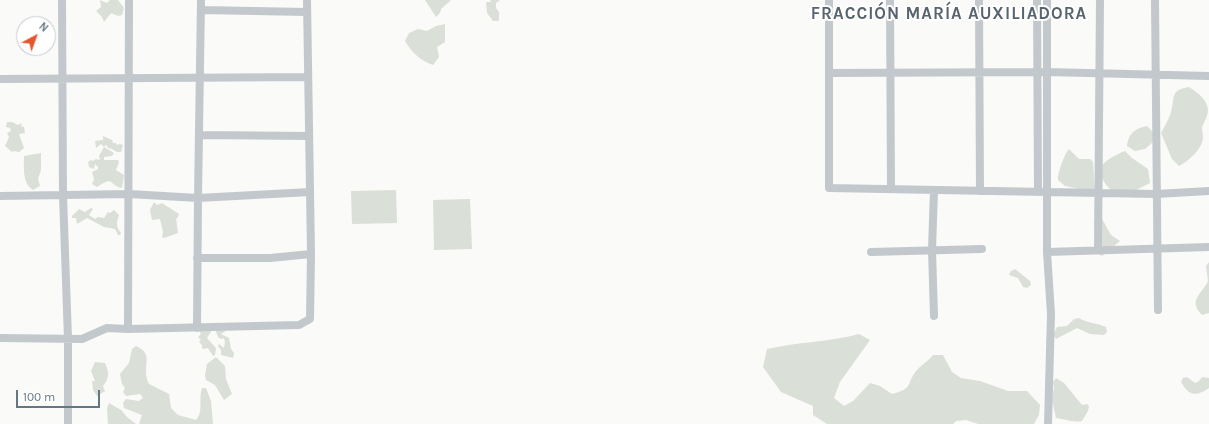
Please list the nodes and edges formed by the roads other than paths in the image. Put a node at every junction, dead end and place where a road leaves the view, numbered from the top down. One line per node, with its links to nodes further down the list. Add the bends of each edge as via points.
1 (62, 0): 25 (street)
2 (129, 0): 24 (street)
3 (202, 0): 12 (street)
4 (307, 0): 13 (street)
5 (829, 0): 17 (street)
6 (890, 0): 18 (street)
7 (979, 0): 14 (street)
8 (1037, 0): 15 (street)
9 (1046, 0): 16 (street)
10 (1100, 0): 19 (street)
11 (1155, 0): 20 (street)
12 (201, 10): 13 (street); 22 (street)
13 (307, 12): 23 (street)
14 (980, 72): 15 (street); 18 (street); 31 (street)
15 (1037, 72): 16 (street); 34 (street)
16 (1048, 72): 19 (street); 35 (street)
17 (829, 73): 18 (street); 29 (street, via 829,188)
18 (891, 73): 29 (street)
19 (1099, 73): 20 (street); 36 (street)
20 (1156, 76): 21 (street); 38 (street)
21 (1209, 76)
22 (200, 77): 23 (street); 24 (street); 27 (street)
23 (308, 77): 28 (street)
24 (129, 78): 25 (street); 37 (street)
25 (63, 79): 26 (street); 39 (street)
26 (0, 80)
27 (199, 135): 28 (street); 41 (street)
28 (309, 136): 33 (street)
29 (891, 188): 30 (street)
30 (934, 190): 31 (street); 46 (street)
31 (980, 191): 34 (street)
32 (1209, 191): 38 (street)
33 (310, 192): 41 (street); 49 (street)
34 (1038, 192): 35 (street)
35 (1047, 192): 36 (street); 48 (street)
36 (1098, 193): 38 (street); 45 (street)
37 (129, 194): 39 (street); 41 (street); 54 (street)
38 (1156, 194): 42 (street)
39 (64, 195): 40 (street); 56 (street)
40 (0, 196)
41 (198, 198): 50 (street)
42 (1156, 247): 43 (street); 45 (street); 51 (street)
43 (1209, 247)
44 (982, 249): 46 (street)
45 (1098, 249): 48 (street)
46 (932, 250): 47 (street); 52 (street)
47 (871, 252)
48 (1047, 252): 58 (street, via 1051,314)
49 (311, 254): 50 (street, via 270,258); 53 (street, via 310,319 299,326)
50 (197, 258): 53 (street)
51 (1158, 310)
52 (934, 316)
53 (197, 328): 54 (street)
54 (128, 329): 56 (street, via 107,328 82,339)
55 (0, 338): 56 (street)
56 (68, 339): 57 (street)
57 (68, 424)
58 (1048, 424)

